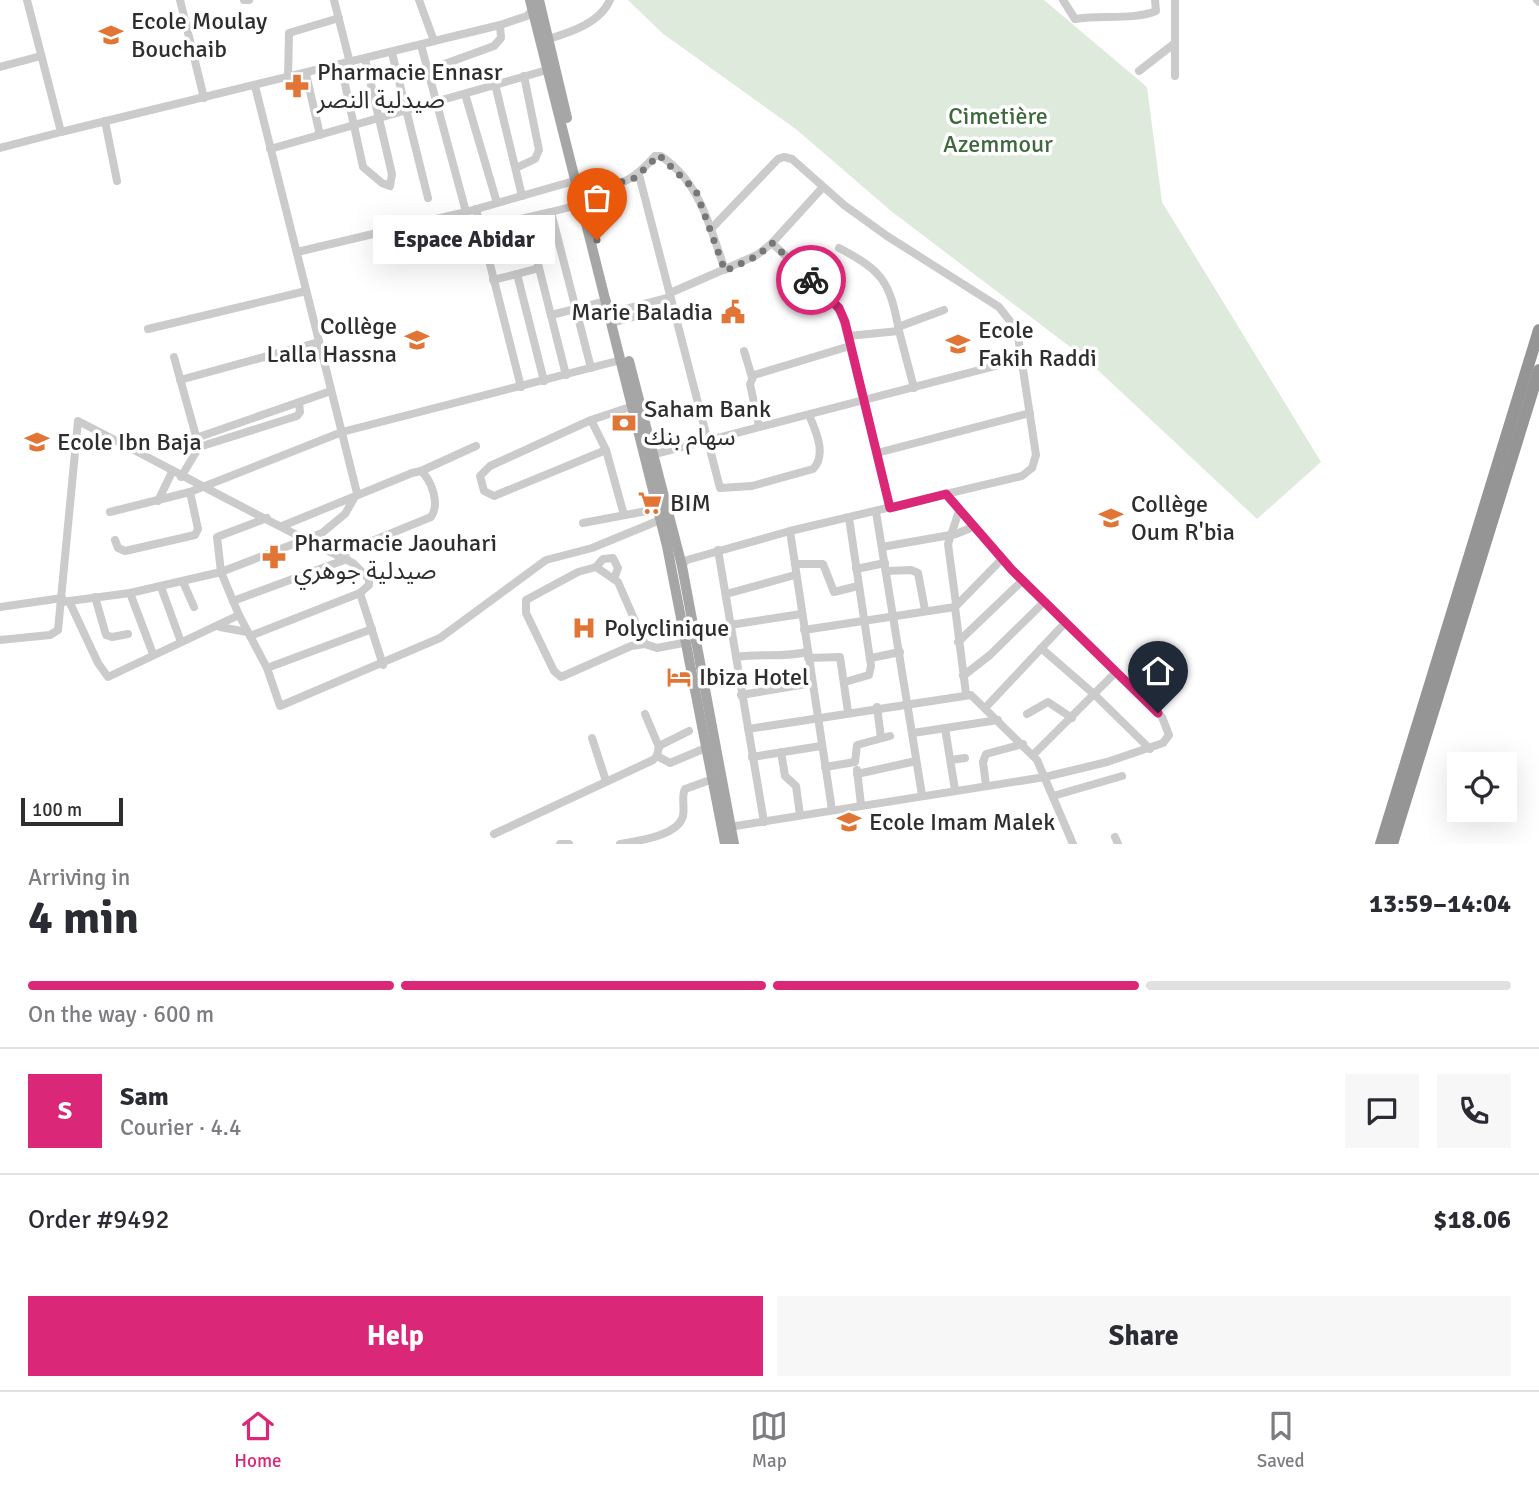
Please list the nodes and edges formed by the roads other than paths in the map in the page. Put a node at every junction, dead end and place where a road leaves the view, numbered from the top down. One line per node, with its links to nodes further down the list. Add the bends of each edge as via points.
1 (27, 0): 19 (street)
2 (180, 0): 33 (street)
3 (244, 0): 4 (street)
4 (249, 0)
5 (334, 0): 12 (street)
6 (419, 0): 15 (street)
7 (610, 0): 14 (street, via 589,22)
8 (1063, 0): 9 (street, via 1075,19 1145,15 1156,11)
9 (1155, 0)
10 (1175, 0): 16 (street)
11 (535, 10): 13 (street); 14 (main road); 24 (main road)
12 (339, 19): 21 (street); 29 (street, via 289,33)
13 (500, 25): 15 (street); 23 (street, via 501,38 494,46)
14 (549, 38): 45 (main road)
15 (434, 41): 17 (street)
16 (1175, 43): 25 (street); 28 (street)
17 (421, 45): 18 (street); 23 (street)
18 (392, 52): 20 (street); 35 (street)
19 (41, 56): 22 (street); 39 (street)
20 (365, 59): 21 (street); 36 (street)
21 (346, 64): 26 (street); 38 (street)
22 (0, 66)
23 (428, 70): 34 (street)
24 (547, 70): 27 (street); 45 (main road)
25 (1139, 71)
26 (306, 74): 29 (street); 40 (street)
27 (524, 76): 30 (street); 43 (street, via 540,150 535,159)
28 (1175, 76)
29 (288, 78): 31 (street)
30 (495, 84): 32 (street); 43 (street)
31 (255, 86): 33 (street); 42 (street)
32 (465, 94): 34 (street); 51 (street)
33 (204, 98): 37 (street)
34 (436, 103): 35 (street); 53 (street)
35 (406, 111): 36 (street); 50 (street)
36 (378, 119): 38 (street); 38 (street, via 392,174 390,186 363,167)
37 (105, 121): 39 (street); 46 (street)
38 (354, 125): 40 (street)
39 (61, 132): 41 (street)
40 (320, 135): 42 (street)
41 (0, 148)
42 (270, 149): 61 (street)
43 (516, 168): 48 (street)
44 (639, 176): 49 (street); 56 (street, via 656,156 663,158 696,191); 68 (street)
45 (579, 180): 48 (street); 49 (main road)
46 (117, 181)
47 (823, 187): 56 (street, via 792,159 780,158); 58 (street); 82 (street, via 887,236 1004,311 1017,331)
48 (522, 196): 51 (street)
49 (582, 197): 54 (street); 69 (main road); 73 (main road)
50 (428, 198)
51 (497, 203): 52 (street)
52 (477, 209): 53 (street); 55 (street)
53 (466, 212): 61 (street)
54 (551, 212): 55 (street); 57 (street)
55 (481, 229): 62 (street)
56 (711, 229): 64 (street)
57 (557, 238): 59 (street); 70 (street)
58 (772, 243): 64 (street); 77 (street, via 839,308)
59 (533, 244): 62 (street); 63 (street)
60 (839, 248): 75 (street, via 884,278)
61 (297, 252): 67 (street)
62 (486, 256): 66 (street)
63 (539, 268): 65 (street); 72 (street)
64 (725, 271): 68 (street)
65 (517, 274): 66 (street); 89 (street)
66 (493, 280): 90 (street)
67 (306, 291): 74 (street); 78 (street)
68 (671, 299): 73 (street); 103 (street)
69 (607, 302): 70 (street); 73 (main road)
70 (576, 309): 72 (street); 84 (street)
71 (944, 310): 75 (street)
72 (551, 315): 86 (street)
73 (614, 317): 83 (main road); 108 (main road)
74 (148, 329)
75 (898, 329): 77 (street); 91 (street)
76 (1539, 330): 238 (highway)
77 (848, 336): 79 (street)
78 (319, 342): 88 (street); 92 (street)
79 (850, 346): 87 (street, via 762,370); 93 (street)
80 (744, 351): 87 (street)
81 (174, 357): 88 (street)
82 (1022, 359): 91 (street); 96 (street)
83 (621, 360): 84 (street); 95 (main road)
84 (591, 368): 86 (street)
85 (1539, 370): 239 (highway)
86 (566, 375): 89 (street)
87 (752, 377): 100 (street)
88 (180, 380): 104 (street)
89 (544, 381): 90 (street)
90 (521, 387): 102 (street)
91 (914, 388): 93 (street)
92 (331, 391): 94 (street); 102 (street)
93 (864, 402): 97 (street); 107 (street)
94 (299, 403): 99 (street); 101 (street, via 297,416)
95 (633, 406): 98 (street); 108 (main road)
96 (1030, 413): 107 (street); 115 (street, via 1036,455 1030,471)
97 (809, 415): 100 (street); 103 (street, via 820,450 818,464 809,471 762,484 721,489)
98 (592, 420): 106 (street); 106 (street, via 490,466 480,476 484,491 494,496)
99 (246, 421): 101 (street); 104 (street)
100 (759, 426): 103 (street)
101 (249, 431): 104 (street)
102 (342, 432): 112 (street); 114 (street)
103 (706, 441): 108 (street)
104 (197, 442): 111 (street)
105 (476, 446): 109 (street)
106 (606, 450): 121 (street)
107 (877, 453): 117 (street)
108 (649, 455): 122 (main road); 136 (main road)
109 (421, 471): 114 (street); 134 (street, via 433,495 431,517)
110 (172, 472): 111 (street); 116 (street); 152 (street, via 78,421)
111 (181, 477): 112 (street)
112 (202, 486): 113 (street); 123 (street)
113 (190, 492): 116 (street); 131 (street, via 198,529 195,535 125,551)
114 (357, 493): 126 (street); 130 (street, via 340,520)
115 (946, 494): 117 (street); 118 (street)
116 (158, 501): 119 (street)
117 (890, 508): 120 (street)
118 (959, 511): 127 (street); 129 (street)
119 (110, 512)
120 (876, 512): 124 (street); 132 (street)
121 (624, 515): 122 (street); 125 (street)
122 (659, 515): 136 (main road); 181 (street, via 592,548 541,563 447,634)
123 (267, 518): 126 (street); 141 (street, via 216,537)
124 (849, 518): 128 (street); 140 (street)
125 (583, 523)
126 (282, 526): 130 (street)
127 (972, 527): 129 (street); 135 (street)
128 (790, 531): 133 (street); 137 (street)
129 (949, 535): 132 (street); 155 (street)
130 (306, 539): 134 (street); 141 (street)
131 (115, 540)
132 (882, 547): 138 (street)
133 (718, 550): 136 (street); 150 (street)
134 (343, 557): 149 (street, via 368,575 369,585); 153 (street)
135 (1002, 559): 144 (street); 155 (street)
136 (678, 563): 174 (main road)
137 (794, 564): 142 (street); 146 (street, via 823,564 834,592)
138 (886, 567): 140 (street); 158 (street, via 918,573); 160 (street)
139 (596, 568): 143 (street); 143 (street, via 603,559 613,558 618,568); 173 (street, via 578,572 526,600 526,613 556,675 566,676)
140 (856, 569): 146 (street)
141 (221, 572): 145 (street); 153 (street)
142 (795, 575): 150 (street); 159 (street)
143 (614, 579): 173 (street)
144 (1022, 580): 154 (street); 172 (street)
145 (183, 582): 147 (street); 157 (street)
146 (858, 586): 162 (street)
147 (160, 587): 148 (street); 171 (street)
148 (130, 593): 151 (street); 177 (street)
149 (360, 593): 166 (street); 169 (street)
150 (726, 594): 164 (street)
151 (95, 597): 152 (street); 168 (street, via 105,633 112,637)
152 (64, 600): 156 (street); 170 (street, via 55,633); 177 (street, via 108,677)
153 (233, 601): 161 (street)
154 (1044, 603): 163 (street); 184 (street)
155 (955, 605): 158 (street); 172 (street)
156 (0, 607)
157 (194, 607)
158 (925, 610): 160 (street)
159 (801, 614): 164 (street); 167 (street)
160 (894, 614): 162 (street); 176 (street)
161 (239, 615): 165 (street); 169 (street)
162 (863, 619): 167 (street); 180 (street)
163 (1065, 623): 175 (street); 183 (street)
164 (730, 625): 179 (street)
165 (220, 627): 169 (street); 171 (street)
166 (372, 629): 181 (street); 182 (street)
167 (804, 630): 178 (street)
168 (128, 634)
169 (249, 634): 182 (street)
170 (0, 640)
171 (181, 642): 177 (street)
172 (957, 642): 184 (street)
173 (645, 644): 174 (street, via 657,648)
174 (691, 645): 206 (main road); 230 (main road)
175 (1041, 648): 189 (street); 192 (street)
176 (900, 652): 180 (street); 190 (street)
177 (153, 654)
178 (808, 655): 179 (street); 185 (street, via 838,655); 186 (street)
179 (736, 657): 188 (street)
180 (871, 658): 185 (street, via 869,675)
181 (383, 665): 182 (street, via 280,706)
182 (267, 668)
183 (1116, 672): 189 (street); 207 (street, via 1167,724 1167,738)
184 (963, 676): 187 (street)
185 (845, 682): 193 (street)
186 (812, 683): 188 (street); 196 (street)
187 (966, 694): 190 (street); 192 (street)
188 (741, 695): 200 (street)
189 (1095, 695): 197 (street); 207 (street)
190 (908, 702): 191 (street); 202 (street)
191 (877, 707): 193 (street); 215 (street, via 885,737 857,745)
192 (986, 707): 198 (street)
193 (848, 712): 196 (street)
194 (645, 714): 208 (street)
195 (1027, 714): 197 (street, via 1048,702)
196 (817, 718): 200 (street); 205 (street)
197 (1072, 718): 210 (street)
198 (998, 720): 199 (street); 204 (street)
199 (945, 728): 202 (street); 213 (street)
200 (747, 729): 211 (street)
201 (690, 732): 208 (street)
202 (913, 733): 214 (street)
203 (592, 738): 221 (street)
204 (1023, 744): 210 (street); 222 (street, via 986,754)
205 (821, 746): 209 (street); 216 (street)
206 (708, 747): 208 (street, via 668,763); 220 (main road)
207 (1150, 750): 219 (street)
208 (658, 751): 221 (street)
209 (781, 752): 211 (street); 228 (street, via 785,776 796,786)
210 (1033, 755): 219 (street)
211 (752, 757): 229 (street)
212 (965, 758): 213 (street)
213 (951, 760): 223 (street)
214 (916, 761): 217 (street); 224 (street)
215 (855, 762): 216 (street); 217 (street)
216 (825, 767): 227 (street)
217 (857, 774): 226 (street)
218 (1122, 776): 225 (street)
219 (1045, 777): 222 (street); 225 (street)
220 (713, 779): 230 (main road); 234 (street, via 685,789 682,818 675,826)
221 (606, 780): 231 (street)
222 (986, 785): 223 (street)
223 (955, 790): 224 (street)
224 (922, 795): 226 (street)
225 (1053, 796): 237 (street)
226 (861, 805): 227 (street)
227 (832, 810): 228 (street)
228 (800, 815): 229 (street)
229 (764, 822): 230 (street)
230 (727, 828): 235 (main road); 236 (main road)
231 (494, 834)
232 (560, 844): 233 (street)
233 (569, 844)
234 (620, 844)
235 (725, 844)
236 (733, 844)
237 (1073, 844)
238 (1381, 844)
239 (1392, 844)

